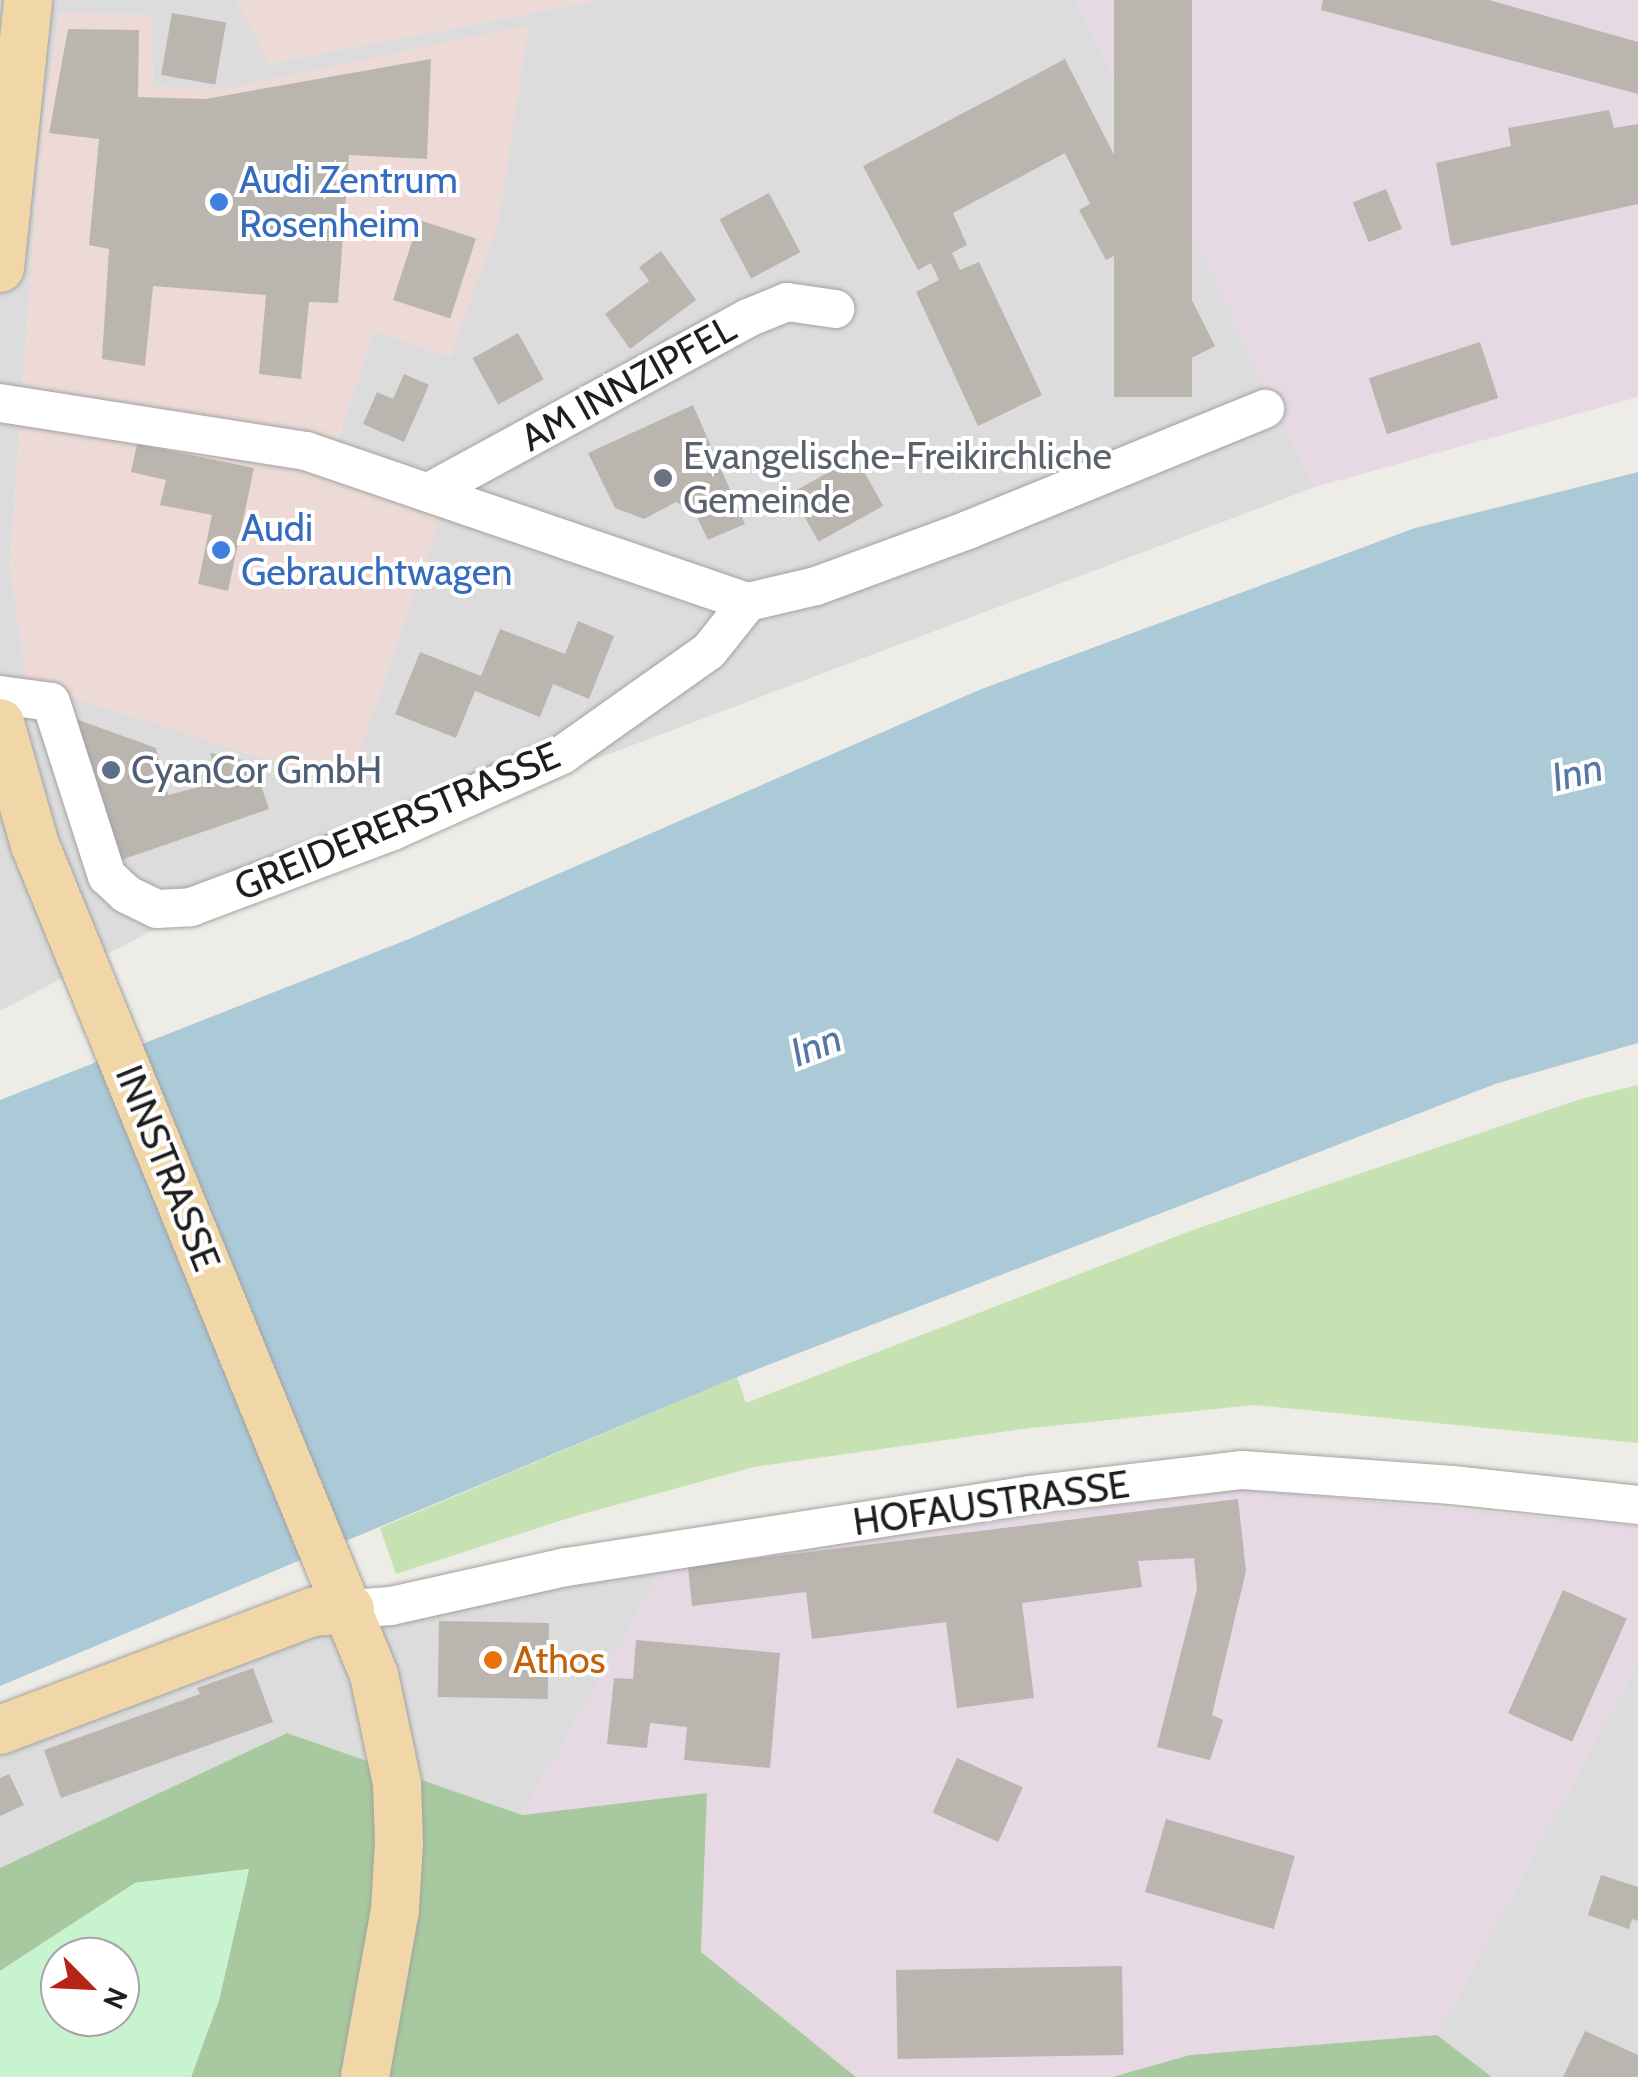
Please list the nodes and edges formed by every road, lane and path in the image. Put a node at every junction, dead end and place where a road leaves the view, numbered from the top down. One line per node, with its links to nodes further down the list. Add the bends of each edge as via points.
1 (28, 0): 2 (main road)
2 (0, 268)
3 (835, 309): 6 (street, AM INNZIPFEL, via 788,302 748,318)
4 (0, 403): 6 (street, via 306,451)
5 (1264, 409): 7 (street, via 968,530 816,586)
6 (430, 492): 7 (street)
7 (748, 602): 8 (street, GREIDERERSTRASSE, via 709,651 562,755 393,831 190,907 157,909 108,876 51,702)
8 (0, 695)
9 (0, 723): 10 (main road, INNSTRASSE)
10 (10, 805): 12 (main road, INNSTRASSE, via 100,1003)
11 (1638, 1505): 12 (street, HOFAUSTRASSE, via 1243,1470 990,1500 566,1567)
12 (350, 1609): 13 (main road, via 313,1612); 14 (main road, INNSTRASSE, via 374,1675 397,1784 395,1910)
13 (0, 1730)
14 (365, 2077)

